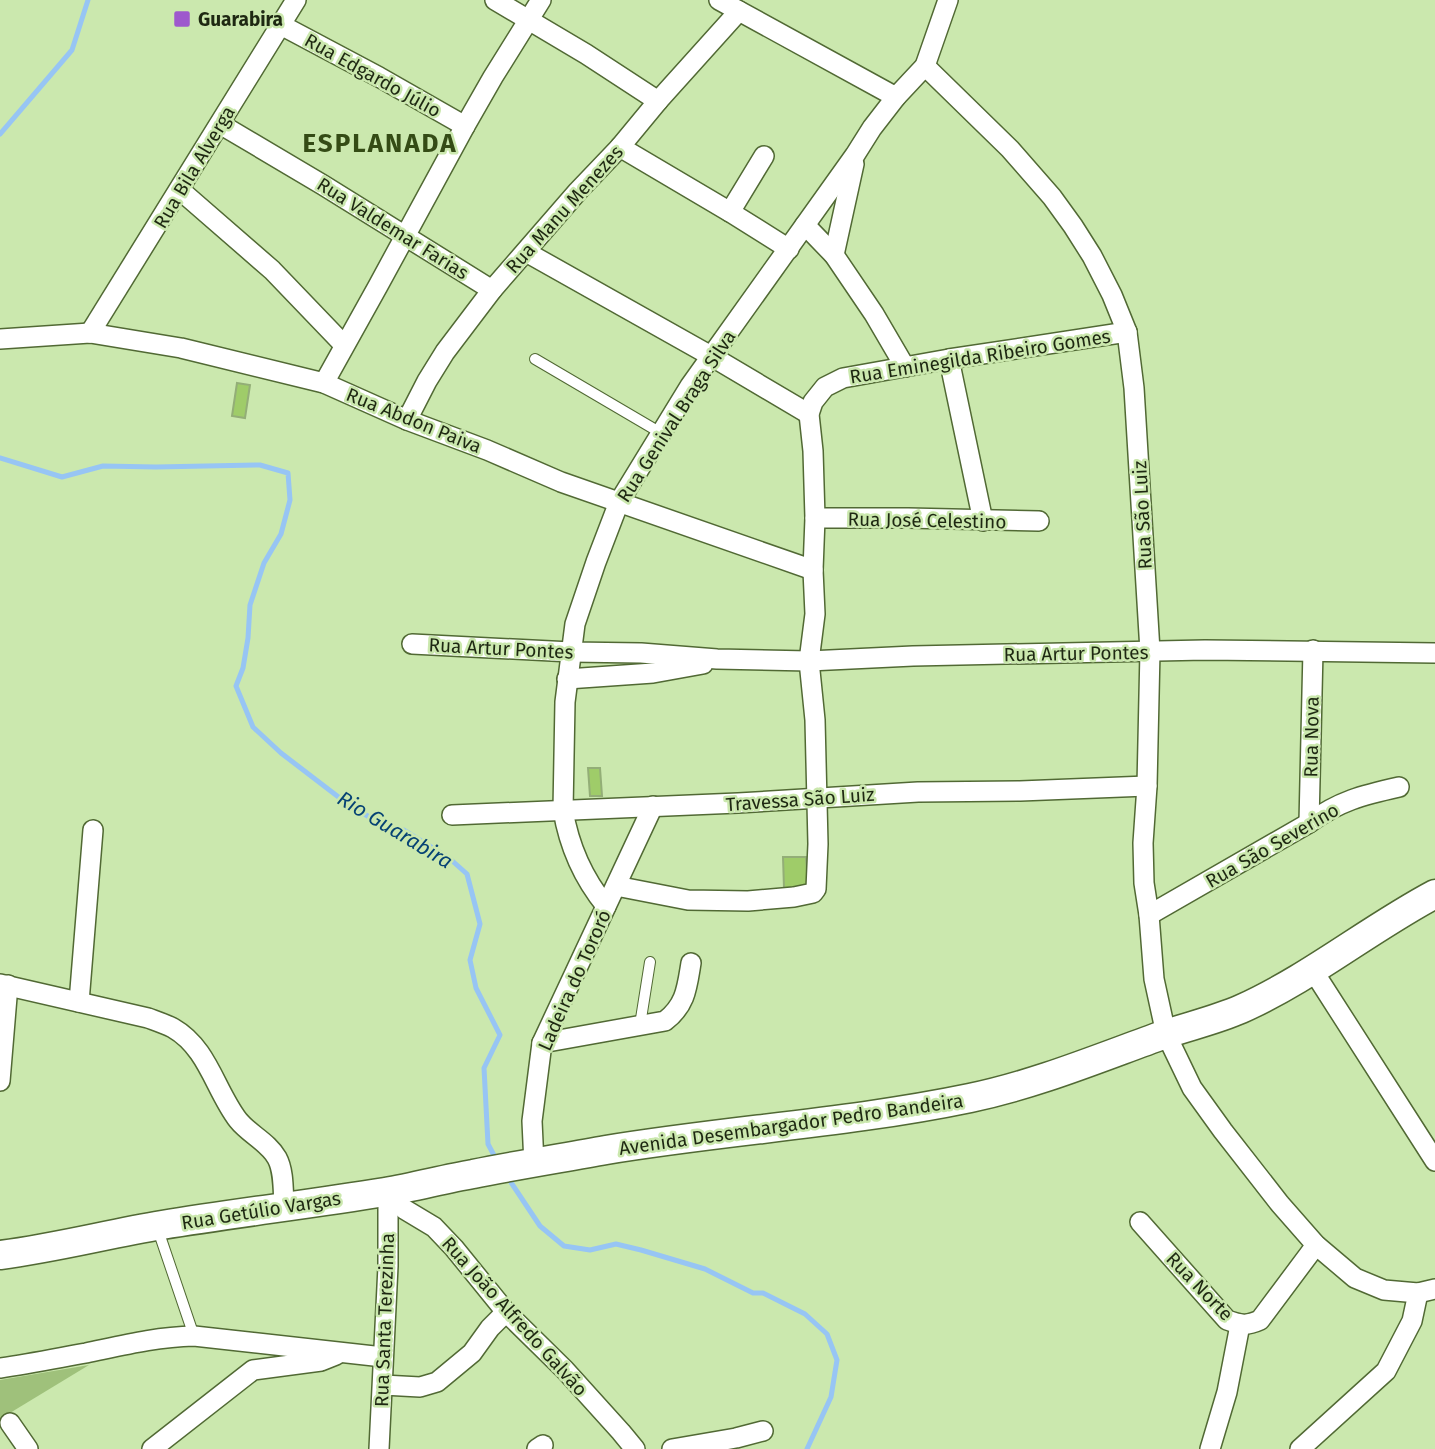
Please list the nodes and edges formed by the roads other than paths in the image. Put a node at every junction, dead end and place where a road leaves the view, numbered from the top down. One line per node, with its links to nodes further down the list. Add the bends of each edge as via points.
1 (296, 0): 8 (street, Rua Bila Alverga)
2 (495, 0): 7 (street)
3 (541, 0): 7 (street)
4 (719, 0): 6 (street)
5 (948, 0): 9 (street, Rua Genival Braga Silva)
6 (739, 11): 10 (street); 11 (street, Rua Manu Menezes)
7 (528, 21): 11 (street); 13 (street)
8 (281, 25): 12 (street, Rua Bila Alverga); 13 (street, Rua Edgardo Júlio)
9 (925, 66): 10 (street, Rua Genival Braga Silva); 25 (street, Rua São Luiz, via 1052,197 1092,256)
10 (896, 97): 15 (street, Rua Genival Braga Silva)
11 (658, 101): 14 (street, Rua Manu Menezes)
12 (220, 124): 17 (street, Rua Bila Alverga); 20 (street, Rua Valdemar Farias)
13 (465, 126): 20 (street)
14 (620, 147): 18 (street); 22 (street, Rua Manu Menezes)
15 (855, 155): 19 (street, Rua Genival Braga Silva); 23 (street, Rua Genival Braga Silva)
16 (764, 156): 18 (street)
17 (180, 190): 26 (street, Rua Bila Alverga); 28 (street, via 272,271)
18 (730, 212): 21 (street)
19 (806, 225): 21 (street, Rua Genival Braga Silva); 23 (street)
20 (405, 237): 24 (street, Rua Valdemar Farias); 28 (street)
21 (789, 249): 29 (street, Rua Genival Braga Silva)
22 (526, 252): 24 (street, Rua Manu Menezes); 29 (street)
23 (834, 255): 32 (street)
24 (492, 290): 35 (street, Rua Manu Menezes, via 445,352)
25 (1127, 332): 31 (street, Rua Eminegilda Ribeiro Gomes); 44 (street, Rua São Luiz)
26 (90, 333): 27 (street, Rua Abdon Paiva); 33 (street, Rua Abdon Paiva, via 181,348)
27 (0, 339)
28 (344, 345): 33 (street)
29 (711, 356): 34 (street); 36 (street, Rua Genival Braga Silva)
30 (535, 359): 36 (lane)
31 (949, 359): 32 (street, Rua Eminegilda Ribeiro Gomes); 39 (street)
32 (905, 367): 34 (street, Rua Eminegilda Ribeiro Gomes, via 836,381 818,394)
33 (324, 383): 35 (street, Rua Abdon Paiva)
34 (809, 414): 38 (street)
35 (407, 420): 37 (street, Rua Abdon Paiva)
36 (661, 433): 37 (street, Rua Genival Braga Silva)
37 (619, 502): 41 (street, Rua Abdon Paiva); 45 (street, Rua Genival Braga Silva, via 575,624)
38 (815, 518): 39 (street, Rua José Celestino); 41 (street)
39 (983, 521): 40 (street, Rua José Celestino)
40 (1039, 521)
41 (813, 570): 48 (street)
42 (412, 644): 45 (street, Rua Artur Pontes)
43 (1313, 650): 44 (street, Rua Artur Pontes); 46 (street, Rua Artur Pontes); 56 (street, Rua Nova)
44 (1150, 651): 48 (street, Rua Artur Pontes); 50 (street, Rua São Luiz)
45 (571, 652): 47 (street, Rua Artur Pontes); 49 (street, Rua Genival Braga Silva)
46 (1435, 653)
47 (717, 659): 48 (street, Rua Artur Pontes); 49 (street, Rua Artur Pontes, via 653,673)
48 (809, 661): 52 (street)
49 (568, 679): 54 (street, Rua Genival Braga Silva)
50 (1147, 786): 52 (street, Travessa São Luiz); 61 (street, Rua São Luiz, via 1143,843)
51 (1399, 788): 56 (street, Rua São Severino, via 1362,795)
52 (816, 797): 53 (street, Travessa São Luiz); 58 (street, via 818,844 816,889 812,892 748,901 688,900)
53 (653, 806): 54 (street, Travessa São Luiz); 58 (street, Ladeira do Tororó)
54 (563, 810): 55 (street, Travessa São Luiz); 60 (street, Rua Genival Braga Silva, via 582,871)
55 (452, 815)
56 (1309, 823): 61 (street, Rua São Severino)
57 (93, 830): 66 (street)
58 (616, 886): 60 (street, Ladeira do Tororó)
59 (1435, 894): 64 (main road, Avenida Desembargador Pedro Bandeira)
60 (606, 906): 69 (street, Ladeira do Tororó)
61 (1150, 915): 68 (street, Rua São Luiz, via 1154,979)
62 (650, 962): 67 (lane)
63 (691, 963): 67 (street, via 677,1011 665,1021)
64 (1312, 969): 68 (main road, Avenida Desembargador Pedro Bandeira, via 1242,1008); 71 (street)
65 (4, 984): 66 (street); 70 (street)
66 (79, 1002): 74 (street, via 148,1018 185,1036 240,1122 277,1157)
67 (640, 1026): 69 (street)
68 (1166, 1034): 72 (main road, Avenida Desembargador Pedro Bandeira, via 1054,1075 973,1098); 77 (street, Rua São Luiz, via 1192,1087 1223,1131)
69 (542, 1043): 72 (street, Ladeira do Tororó)
70 (0, 1082)
71 (1435, 1161)
72 (528, 1165): 73 (main road, Rua Getúlio Vargas)
73 (387, 1191): 74 (main road, Rua Getúlio Vargas); 80 (street, Rua João Alfredo Galvão, via 404,1209 434,1227); 84 (street, Rua Santa Terezinha)
74 (284, 1206): 76 (main road, Rua Getúlio Vargas)
75 (1140, 1222): 81 (street, Rua Norte, via 1227,1320)
76 (157, 1226): 78 (main road, Rua Getúlio Vargas); 82 (lane)
77 (1316, 1245): 79 (street, Rua São Luiz, via 1355,1278 1384,1290); 81 (street, Rua Norte, via 1260,1320)
78 (0, 1255)
79 (1427, 1291): 95 (street, via 1386,1371)
80 (506, 1312): 86 (street, via 472,1353 437,1382 420,1387); 92 (street, Rua João Alfredo Galvão)
81 (1240, 1325): 94 (street)
82 (194, 1336): 83 (street); 85 (street, via 141,1340)
83 (344, 1353): 84 (street); 90 (street, via 321,1361 253,1370)
84 (383, 1357): 86 (street, Rua Santa Terezinha)
85 (0, 1368)
86 (383, 1385): 91 (street, Rua Santa Terezinha)
87 (10, 1423): 89 (street)
88 (763, 1431): 93 (street)
89 (28, 1449)
90 (152, 1449)
91 (379, 1449)
92 (635, 1449)
93 (672, 1449)
94 (1210, 1449)
95 (1300, 1449)

